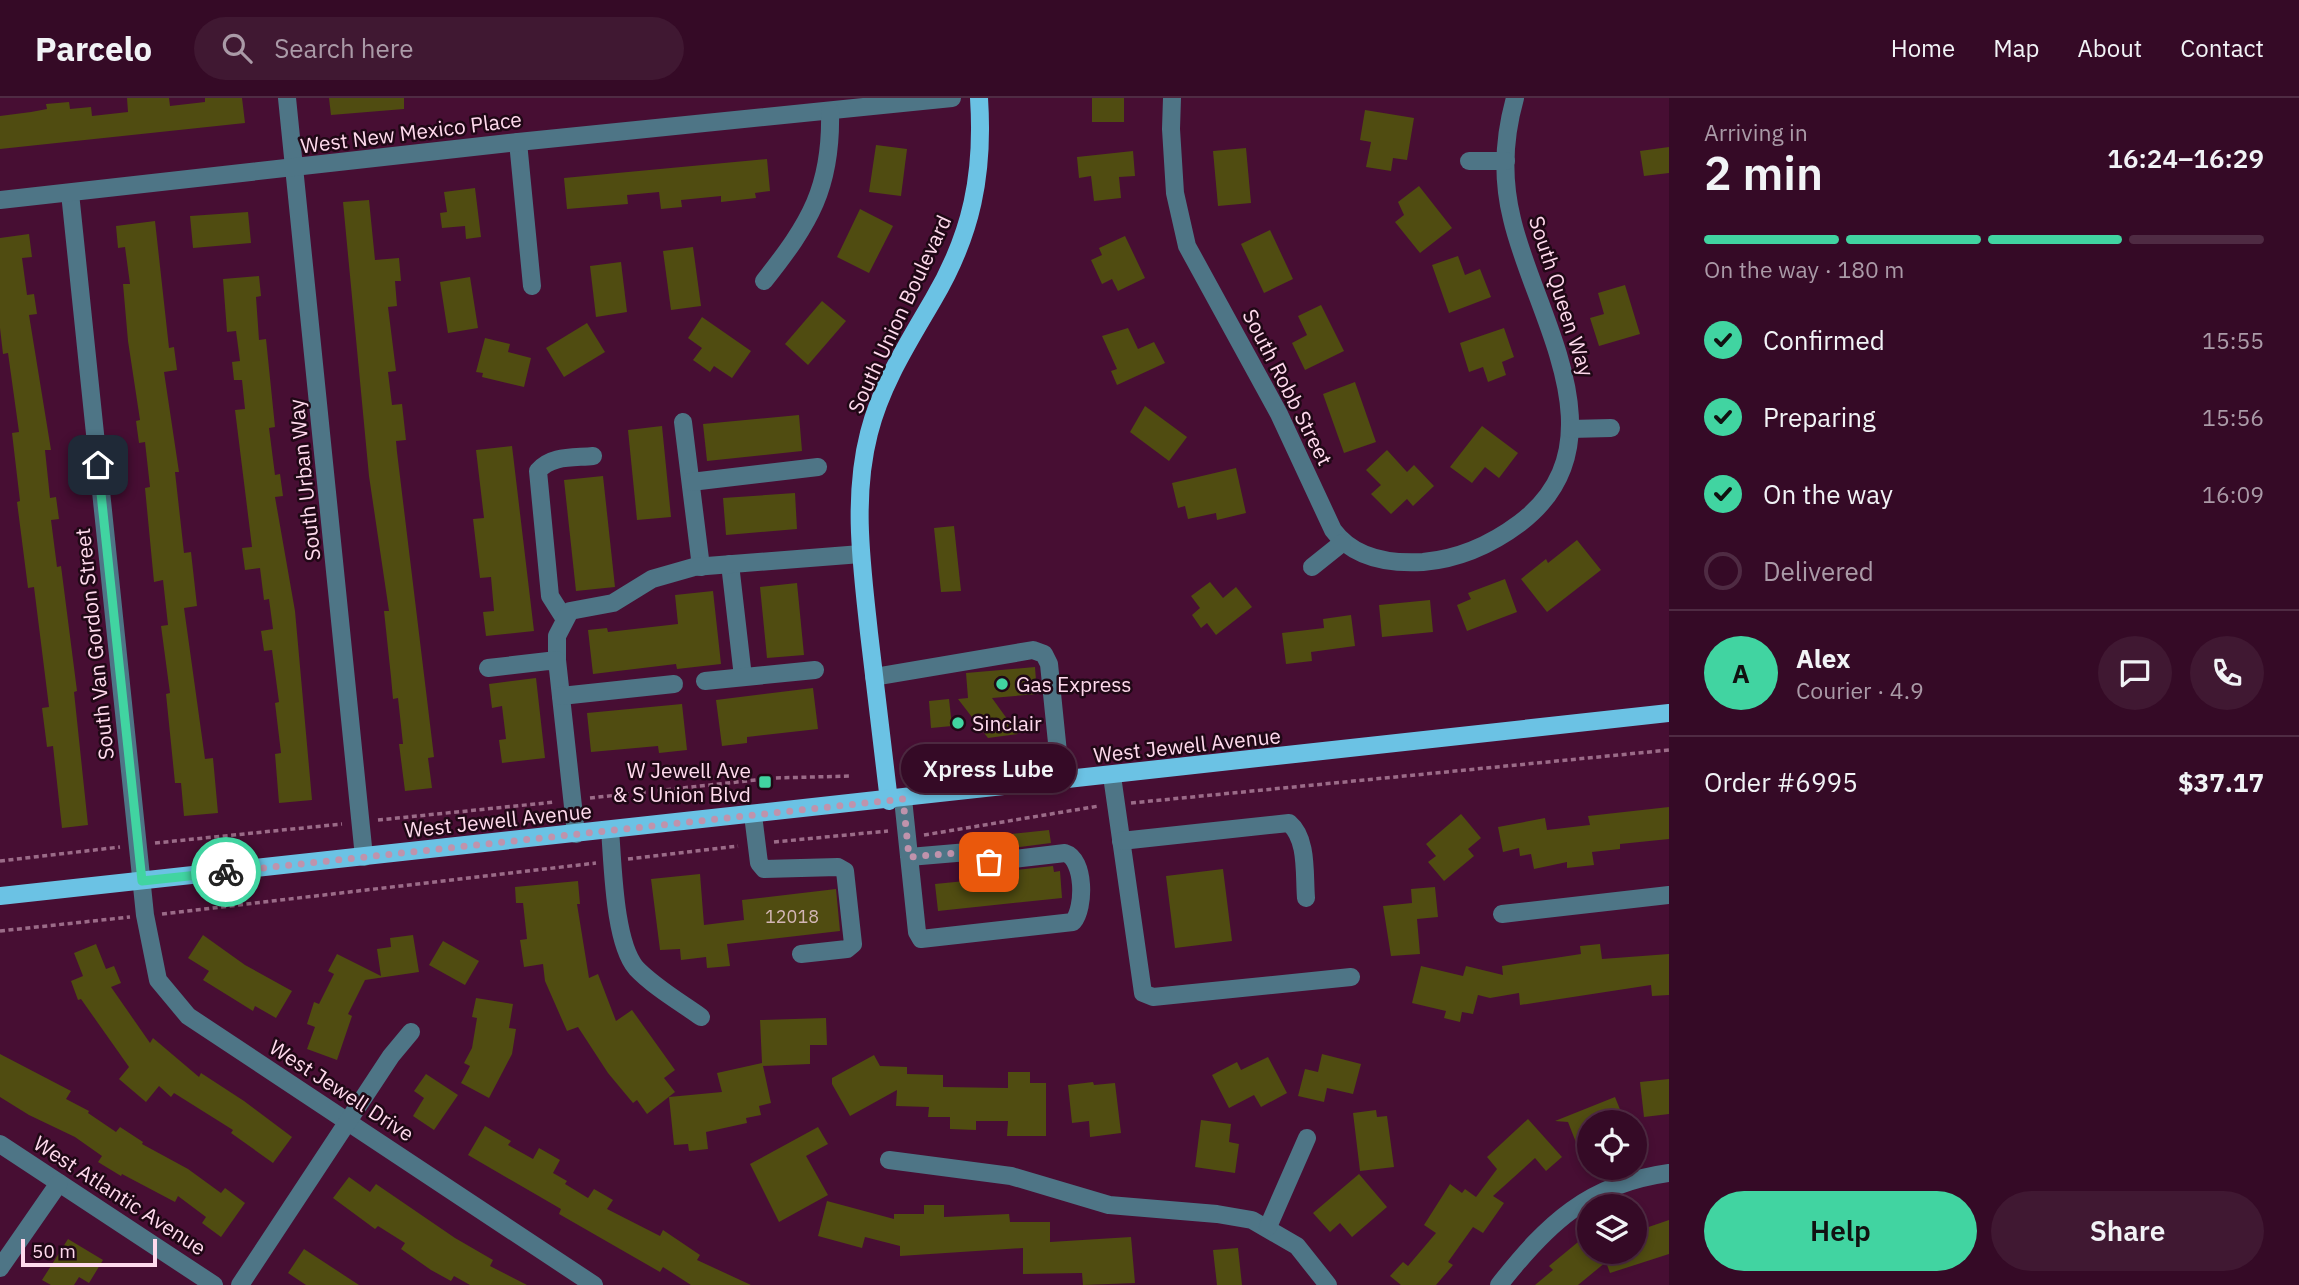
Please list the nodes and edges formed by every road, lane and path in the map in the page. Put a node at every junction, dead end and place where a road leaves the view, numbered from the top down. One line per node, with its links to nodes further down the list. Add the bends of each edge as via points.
1 (287, 98): 10 (street, South Urban Way)
2 (952, 98): 6 (street, West New Mexico Place)
3 (979, 98): 22 (main road, South Union Boulevard, via 979,176 966,228 945,279 883,391 869,433 860,483)
4 (1172, 98): 21 (street, South Robb Street, via 1175,193 1187,246 1279,414 1322,511)
5 (1515, 98): 9 (street, South Queen Way)
6 (830, 111): 7 (street, West New Mexico Place); 13 (street, via 825,181 811,213)
7 (518, 142): 10 (street, West New Mexico Place); 14 (street)
8 (1469, 161): 9 (street)
9 (1506, 161): 17 (street, South Queen Way, via 1511,219 1564,368)
10 (295, 168): 11 (street, West New Mexico Place); 44 (street, South Urban Way)
11 (70, 193): 12 (street, West New Mexico Place); 51 (street, South Van Gordon Street)
12 (0, 200)
13 (764, 281)
14 (532, 286)
15 (683, 422): 20 (street)
16 (1611, 428): 17 (street)
17 (1570, 429): 21 (street, South Queen Way, via 1561,468 1540,503 1492,542 1416,562 1371,557)
18 (593, 456): 26 (street, via 554,460 538,471 550,596)
19 (818, 467): 20 (street)
20 (691, 482): 24 (street)
21 (1342, 543): 25 (street)
22 (861, 554): 23 (street); 31 (main road, South Union Boulevard)
23 (730, 564): 24 (street); 30 (street)
24 (701, 567): 26 (street, via 652,579 613,603 570,611)
25 (1312, 567)
26 (564, 618): 27 (street, via 557,636)
27 (556, 660): 28 (street); 34 (street)
28 (488, 668)
29 (815, 670): 30 (street)
30 (743, 677): 32 (street)
31 (874, 677): 39 (street, via 1033,650 1044,654 1049,664); 41 (main road, South Union Boulevard)
32 (705, 681)
33 (674, 684): 34 (street)
34 (561, 696): 40 (street)
35 (1669, 713): 38 (main road, West Jewell Avenue)
36 (1669, 750): 42 (path)
37 (852, 776): 40 (path, via 774,778)
38 (1112, 776): 39 (main road, West Jewell Avenue); 42 (street)
39 (1061, 782): 41 (main road, West Jewell Avenue)
40 (572, 800): 44 (path); 48 (street)
41 (896, 800): 43 (main road, West Jewell Avenue); 53 (street)
42 (1116, 804): 49 (path); 50 (street)
43 (753, 815): 45 (main road, West Jewell Avenue); 64 (street, via 759,863 764,869 838,867 845,871 853,944 846,949)
44 (361, 822): 51 (path); 52 (street, South Urban Way)
45 (610, 830): 48 (main road, West Jewell Avenue); 66 (street, via 623,940 630,959)
46 (885, 831): 47 (path)
47 (859, 833)
48 (576, 834): 52 (main road, West Jewell Avenue)
49 (920, 835)
50 (1121, 841): 59 (street, via 1289,823 1301,842); 65 (street, via 1143,993 1153,997)
51 (138, 845): 54 (path); 56 (street, South Van Gordon Street)
52 (364, 857): 56 (main road, West Jewell Avenue)
53 (909, 857): 53 (street, via 921,939 1073,922 1079,915 1072,855 989,862 968,852)
54 (0, 861)
55 (600, 863): 60 (path)
56 (142, 881): 58 (main road, West Jewell Avenue); 68 (street, West Jewell Drive, via 151,957 158,980 175,1004)
57 (1669, 895): 61 (street)
58 (0, 896)
59 (1307, 898)
60 (160, 914)
61 (1502, 914)
62 (126, 918): 63 (path)
63 (0, 931)
64 (802, 954)
65 (1351, 976)
66 (702, 1017)
67 (411, 1032): 68 (street)
68 (349, 1120): 77 (street); 78 (street, West Jewell Drive)
69 (1307, 1138): 74 (street)
70 (0, 1144): 73 (street, West Atlantic Avenue)
71 (889, 1160): 74 (street, via 1011,1176 1109,1205 1236,1216)
72 (1669, 1173): 80 (street, via 1620,1184 1565,1213 1533,1242)
73 (59, 1182): 75 (street); 76 (street, West Atlantic Avenue)
74 (1268, 1227): 79 (street, via 1304,1254)
75 (0, 1268)
76 (214, 1285)
77 (240, 1285)
78 (594, 1285)
79 (1328, 1285)
80 (1499, 1285)

